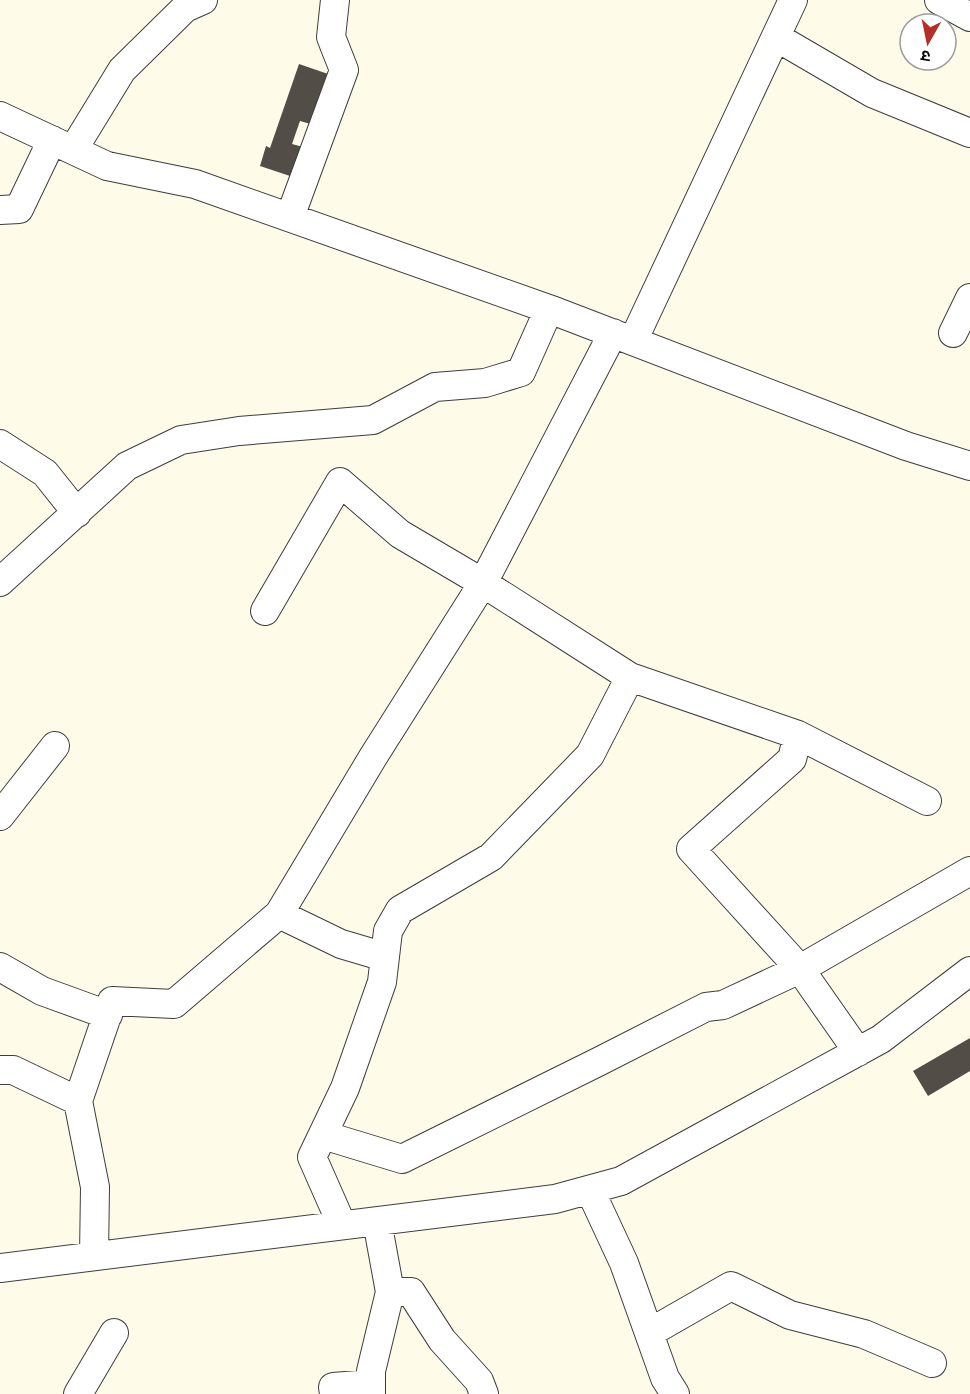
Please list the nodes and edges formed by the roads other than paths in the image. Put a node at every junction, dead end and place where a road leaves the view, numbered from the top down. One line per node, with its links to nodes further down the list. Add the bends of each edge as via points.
1 (203, 0): 9 (street, via 185,8 122,70)
2 (335, 0): 11 (street, via 331,37 344,70)
3 (793, 0): 6 (street)
4 (939, 0): 5 (street)
5 (970, 17)
6 (776, 37): 8 (street, via 872,93); 15 (street)
7 (0, 116): 9 (street)
8 (970, 133)
9 (62, 145): 10 (street, via 19,209); 11 (street, via 107,166 195,184)
10 (0, 210)
11 (290, 218): 13 (street)
12 (970, 298): 14 (street)
13 (549, 309): 15 (street); 18 (street, via 521,372 485,383 435,387 373,420 239,431 182,440 127,466)
14 (953, 333)
15 (623, 337): 17 (street, via 906,446); 20 (street)
16 (0, 444): 18 (street, via 45,473)
17 (970, 466)
18 (77, 513): 19 (street)
19 (0, 582)
20 (483, 583): 21 (street, via 400,534 340,482); 22 (street); 28 (street)
21 (265, 611)
22 (630, 677): 23 (street); 29 (street, via 590,755 490,857 400,910 388,930)
23 (798, 735): 25 (street); 31 (street, via 792,759 691,849)
24 (55, 746): 26 (street)
25 (927, 801)
26 (0, 816)
27 (970, 871): 31 (street)
28 (279, 914): 29 (street, via 341,944); 33 (street, via 174,1004 112,1001)
29 (385, 957): 37 (street, via 382,982 345,1088)
30 (0, 967): 33 (street, via 42,991)
31 (800, 969): 34 (street); 37 (street, via 723,1005 706,1007 402,1159)
32 (965, 983): 34 (street)
33 (108, 1015): 36 (street)
34 (858, 1052): 38 (street, via 621,1181)
35 (0, 1070): 36 (street, via 13,1070)
36 (78, 1101): 41 (street, via 95,1187)
37 (322, 1135): 40 (street, via 312,1157)
38 (590, 1190): 39 (street, via 555,1199); 45 (street, via 624,1263)
39 (377, 1221): 40 (street); 43 (street)
40 (342, 1225): 41 (street)
41 (94, 1256): 42 (street)
42 (0, 1268)
43 (390, 1292): 47 (street, via 371,1371); 50 (street, via 411,1292 442,1341 478,1381)
44 (114, 1333): 48 (street)
45 (649, 1333): 46 (street, via 731,1286 790,1315 864,1334); 51 (street)
46 (932, 1363)
47 (371, 1389): 49 (street, via 333,1387)
48 (78, 1394)
49 (334, 1394)
50 (484, 1394)
51 (675, 1394)

